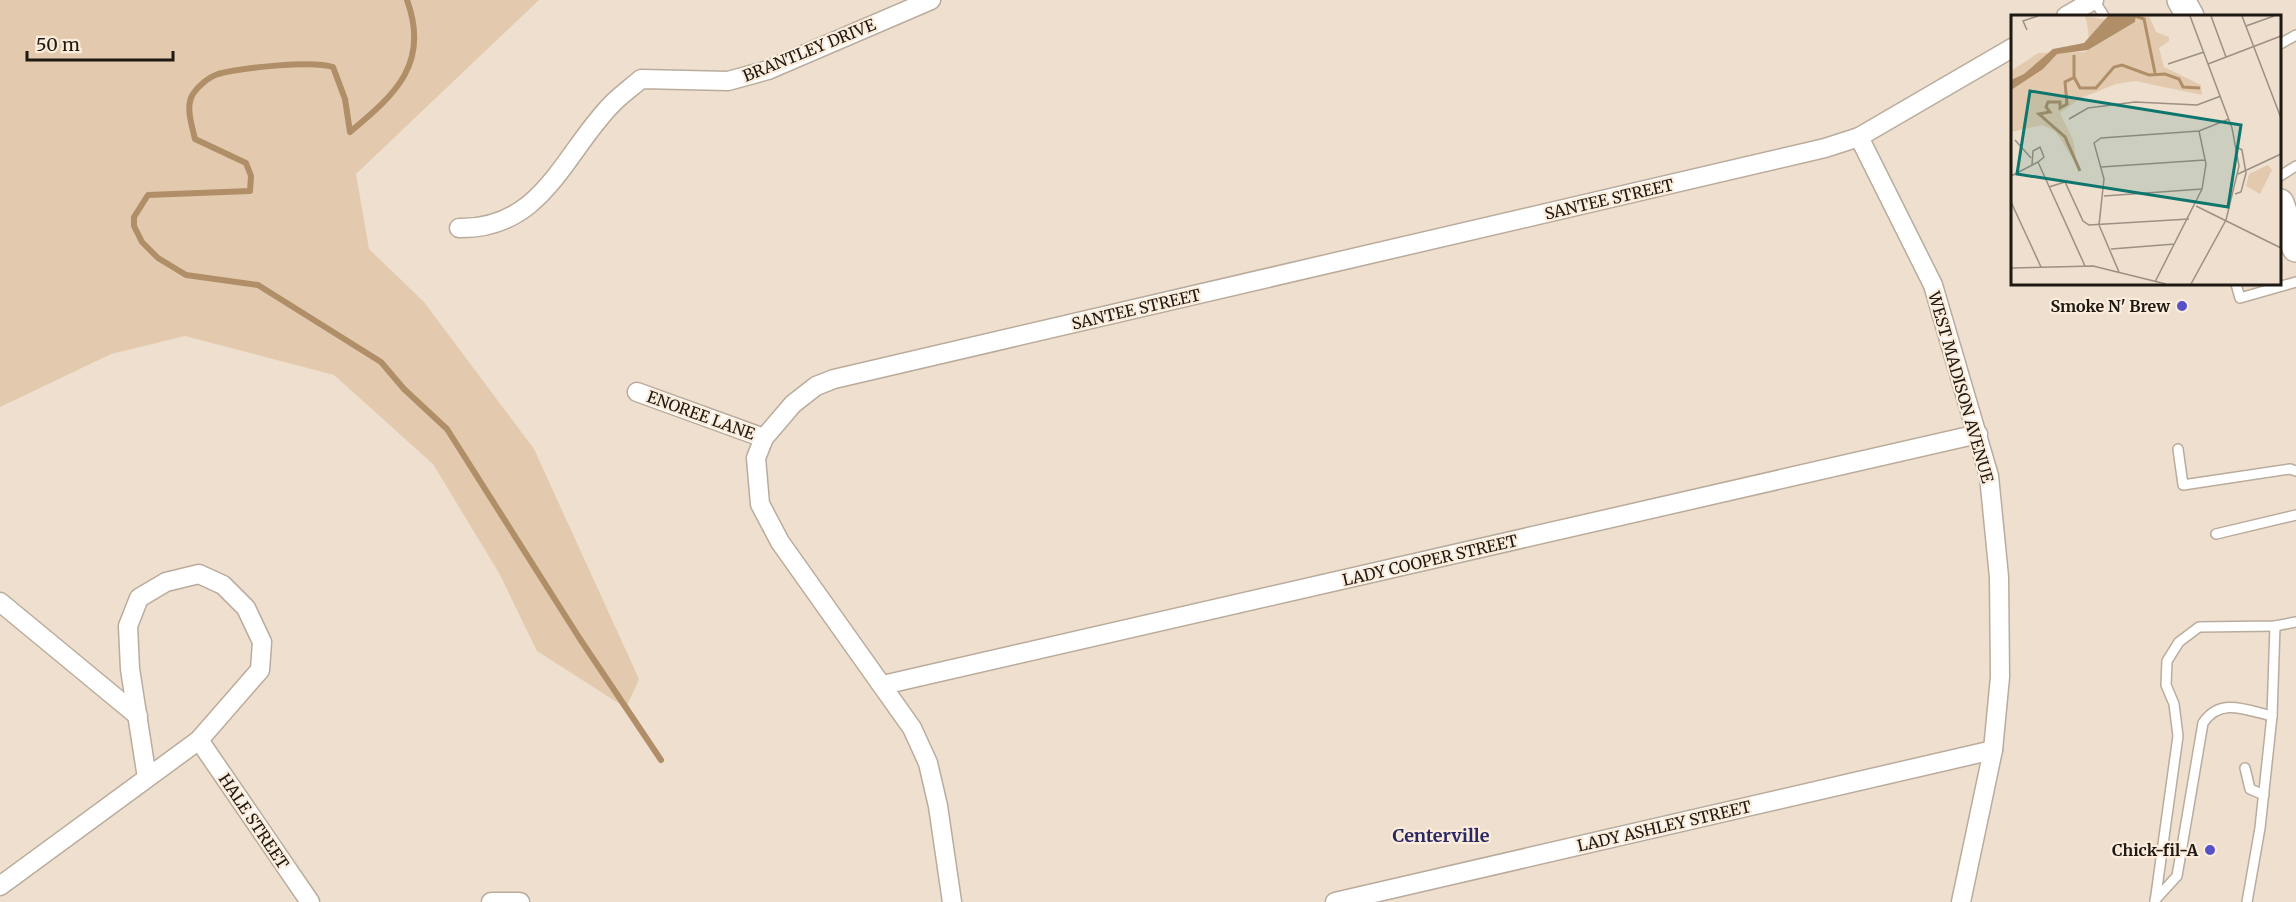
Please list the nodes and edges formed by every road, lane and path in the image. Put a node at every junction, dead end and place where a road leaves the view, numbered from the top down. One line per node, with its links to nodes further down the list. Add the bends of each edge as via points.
1 (931, 0): 12 (street, BRANTLEY DRIVE, via 768,70 728,81 641,79 612,103 552,184 516,215 475,228)
2 (2094, 0): 3 (street); 4 (lane)
3 (2068, 15)
4 (2103, 15)
5 (2296, 35): 6 (lane)
6 (2281, 43)
7 (2011, 49): 8 (street, SANTEE STREET)
8 (1859, 137): 17 (street, WEST MADISON AVENUE, via 1933,285); 18 (street, SANTEE STREET, via 1826,148 834,379 816,386 794,404)
9 (2296, 166): 10 (lane)
10 (2281, 175)
11 (2281, 208): 13 (main road)
12 (459, 228)
13 (2296, 246)
14 (2296, 282): 15 (lane, via 2240,298)
15 (2236, 285)
16 (637, 392): 18 (street, ENOREE LANE)
17 (1978, 434): 26 (street, LADY COOPER STREET); 30 (street, WEST MADISON AVENUE, via 1989,476 1999,577 2000,676)
18 (764, 438): 26 (street, SANTEE STREET, via 756,458 760,504 780,542)
19 (2178, 449): 20 (lane, via 2183,486)
20 (2294, 469)
21 (2296, 515): 22 (lane)
22 (2216, 534)
23 (0, 602): 27 (street)
24 (2296, 622): 25 (lane)
25 (2275, 626): 28 (lane); 35 (lane, via 2199,627 2179,642 2167,660 2166,684 2174,704 2178,736)
26 (883, 685): 39 (street, SANTEE STREET, via 912,728 927,763 943,833)
27 (138, 716): 29 (street, via 128,626 138,598 166,582 199,574 223,585 246,608 262,642 260,670); 32 (street)
28 (2272, 716): 33 (lane); 35 (lane, via 2223,706 2211,711 2203,723 2177,876)
29 (199, 740): 32 (street); 36 (street, HALE STREET)
30 (1993, 750): 40 (street, LADY ASHLEY STREET); 41 (street, WEST MADISON AVENUE)
31 (2245, 768): 33 (lane, via 2250,789)
32 (147, 778): 34 (street)
33 (2264, 795): 42 (lane)
34 (0, 886)
35 (2155, 901)
36 (310, 902)
37 (491, 902): 38 (street)
38 (520, 902)
39 (952, 902)
40 (1335, 902)
41 (1961, 902)
42 (2247, 902)

